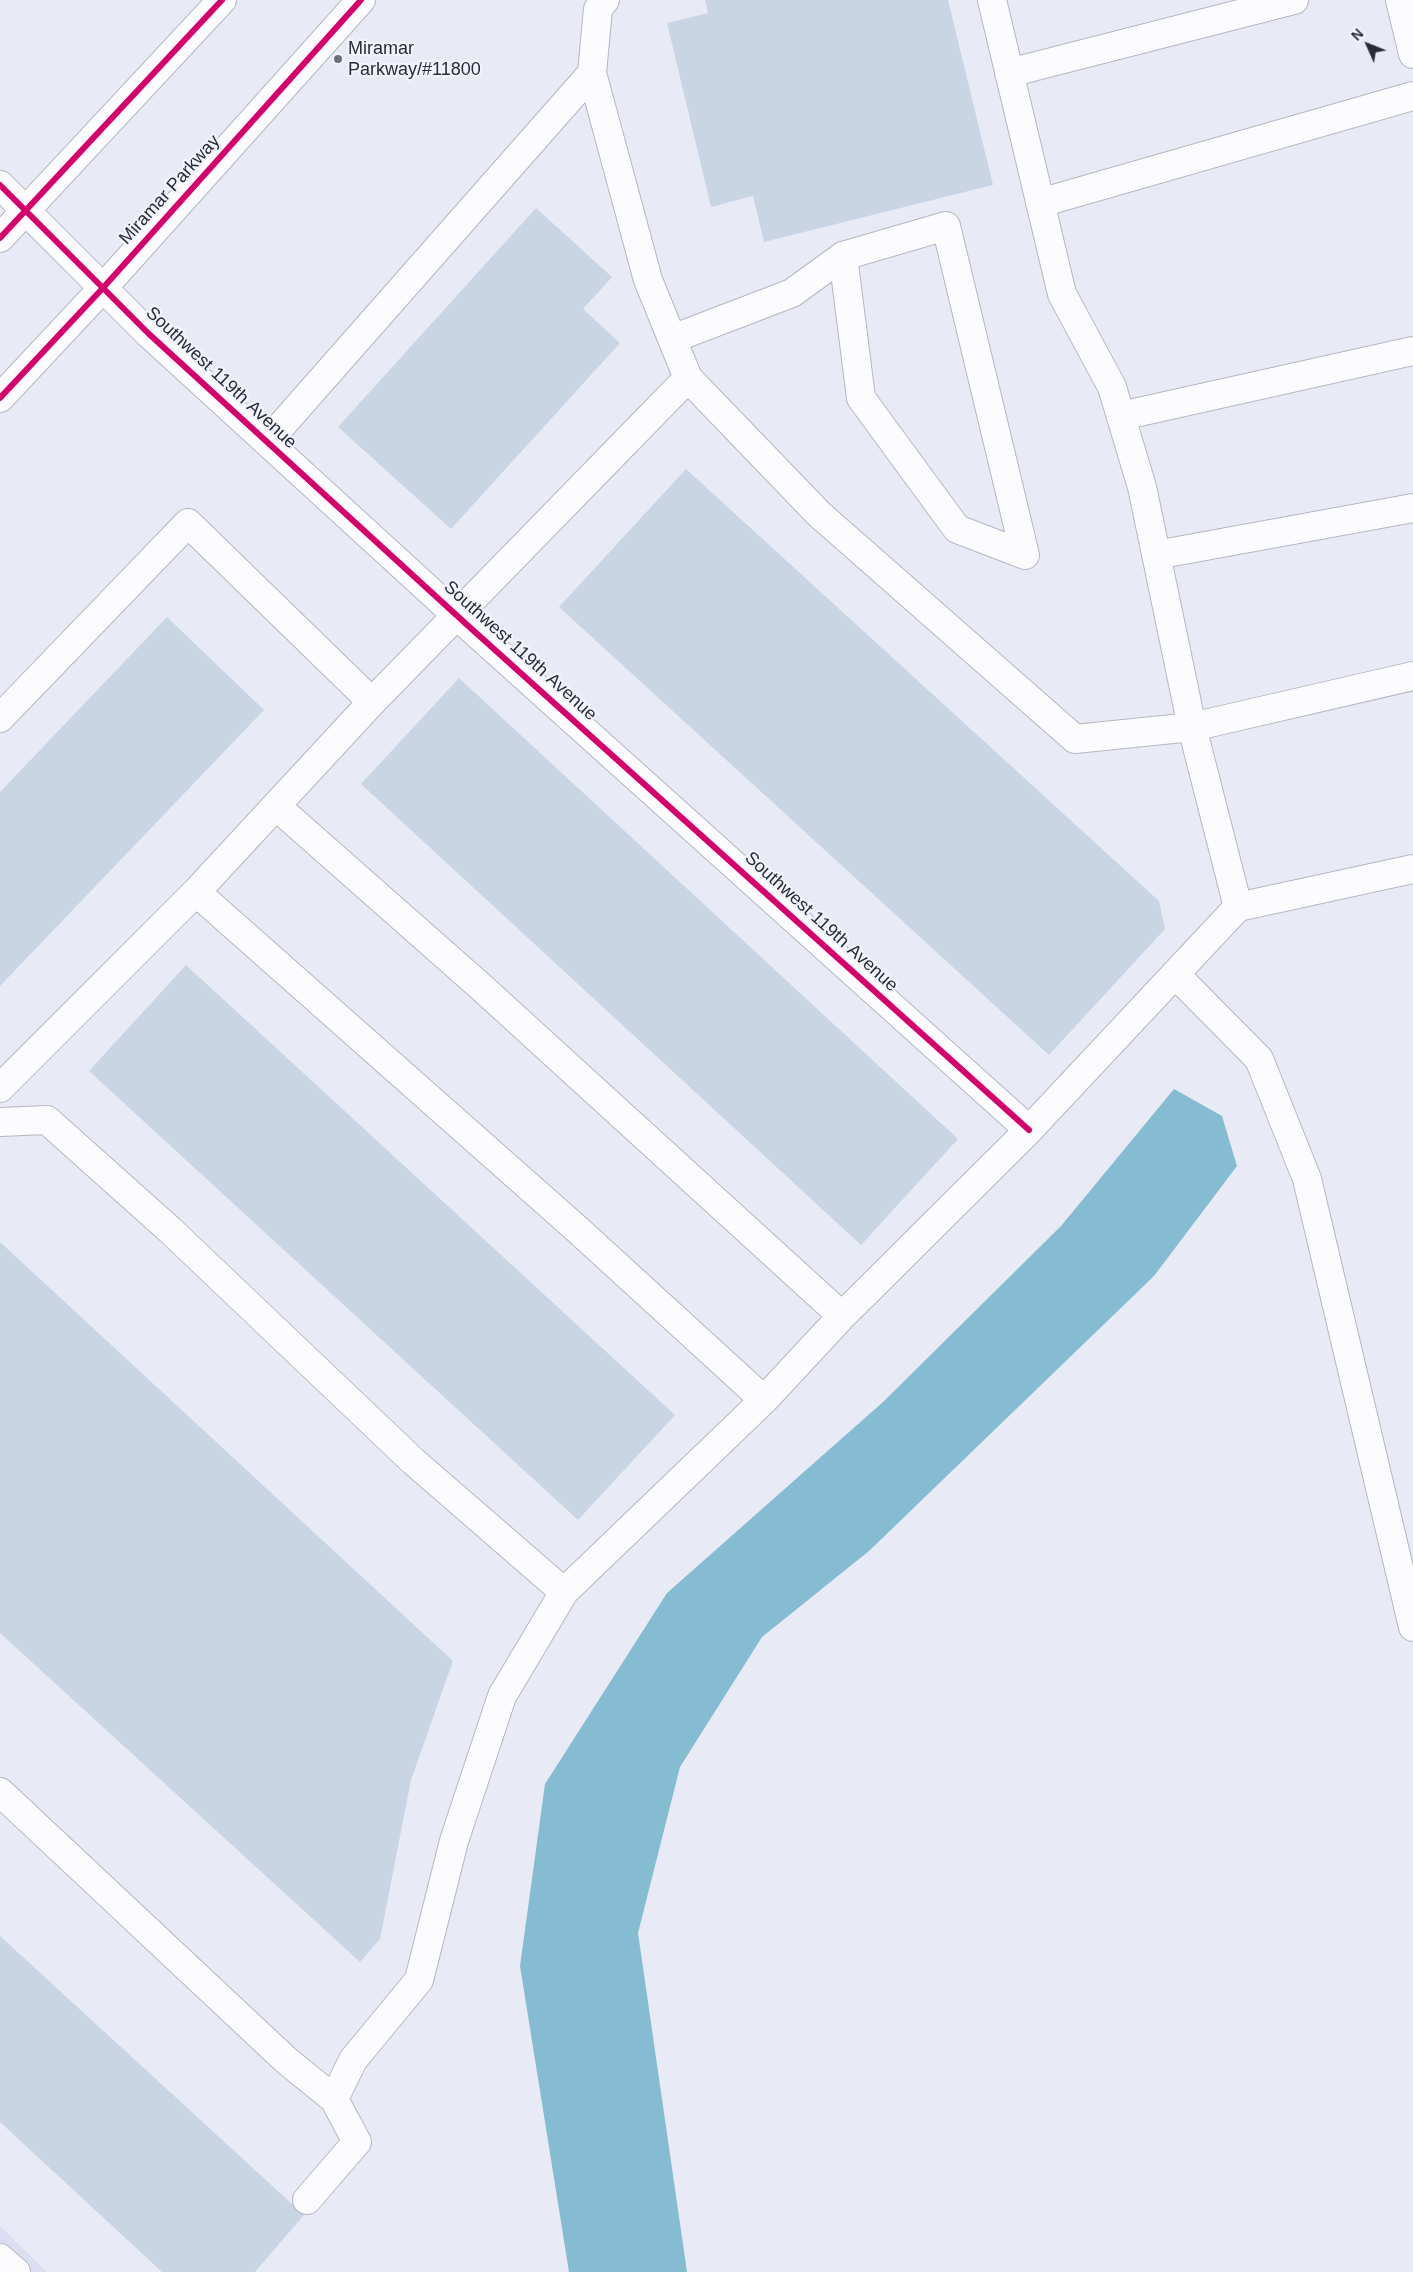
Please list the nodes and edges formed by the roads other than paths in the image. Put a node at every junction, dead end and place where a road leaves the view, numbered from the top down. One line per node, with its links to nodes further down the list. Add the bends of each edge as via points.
1 (222, 0): 13 (street)
2 (361, 0): 16 (street, Miramar Parkway)
3 (605, 0): 8 (street, via 598,9)
4 (992, 0): 9 (street)
5 (1294, 0): 9 (street)
6 (1400, 0): 7 (street)
7 (1413, 54)
8 (592, 73): 17 (street, via 648,280); 22 (street)
9 (1009, 73): 12 (street)
10 (1413, 96): 12 (street)
11 (0, 185): 13 (street, Southwest 119th Avenue)
12 (1040, 203): 21 (street, via 1062,294 1112,387)
13 (26, 210): 14 (street); 16 (street, Southwest 119th Avenue)
14 (0, 238)
15 (843, 256): 15 (street, via 946,226 1025,555 957,529 861,398); 17 (street, via 792,294)
16 (102, 288): 20 (street, Miramar Parkway); 22 (street, Southwest 119th Avenue)
17 (672, 339): 19 (street)
18 (1413, 351): 21 (street)
19 (688, 378): 25 (street); 29 (street, via 819,514 1075,740)
20 (0, 398)
21 (1121, 416): 24 (street, via 1142,487)
22 (267, 442): 25 (street, Southwest 119th Avenue)
23 (1413, 508): 24 (street)
24 (1156, 555): 29 (street)
25 (458, 616): 27 (street); 37 (street, Southwest 119th Avenue)
26 (1413, 676): 29 (street)
27 (372, 702): 28 (street, via 188,523); 30 (street)
28 (0, 718)
29 (1192, 727): 33 (street)
30 (276, 806): 32 (street); 38 (street, via 480,986)
31 (1413, 869): 33 (street)
32 (196, 892): 35 (street); 39 (street, via 578,1230)
33 (1238, 907): 34 (street)
34 (1175, 974): 37 (street); 41 (street, via 1259,1059 1307,1179)
35 (0, 1088)
36 (0, 1122): 40 (street, via 48,1120 170,1230 413,1461)
37 (1029, 1130): 38 (street)
38 (842, 1316): 39 (street)
39 (764, 1400): 40 (street)
40 (564, 1592): 43 (street, via 502,1696 454,1841 419,1980 353,2060)
41 (1413, 1628)
42 (0, 1792): 43 (street, via 280,2054)
43 (334, 2099): 44 (street, via 357,2142)
44 (307, 2200)
45 (0, 2258): 46 (street)
46 (16, 2272)

